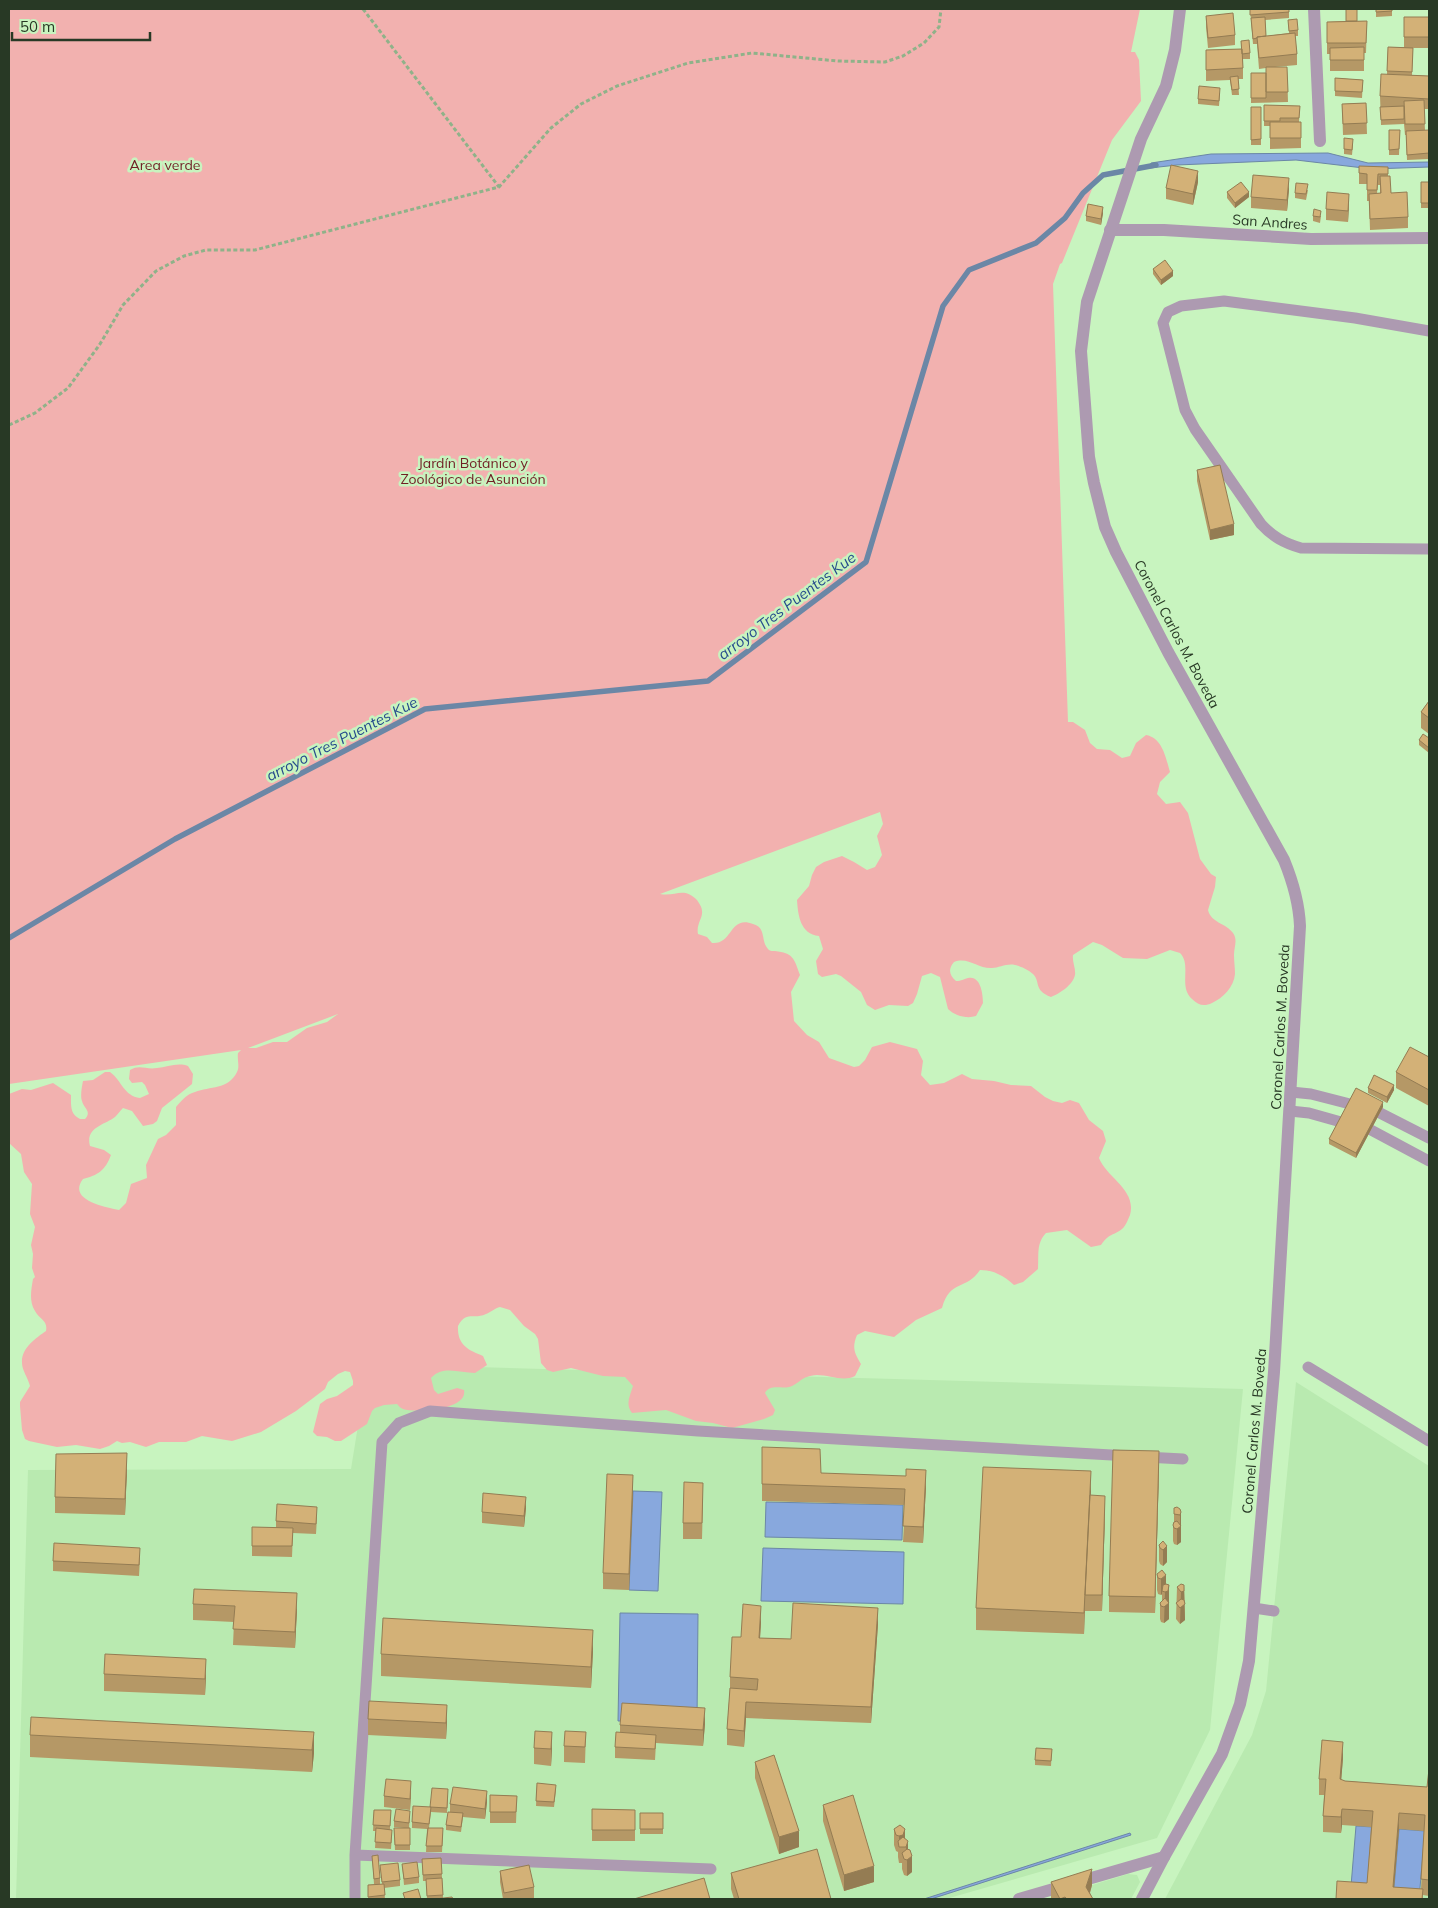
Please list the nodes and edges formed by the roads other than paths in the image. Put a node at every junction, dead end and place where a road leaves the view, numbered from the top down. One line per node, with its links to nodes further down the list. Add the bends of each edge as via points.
1 (1180, 9): 4 (street, Coronel Carlos M. Boveda, via 1166,86 1141,139)
2 (1314, 9): 3 (street)
3 (1320, 141)
4 (1110, 230): 5 (street, San Andres, via 1164,230 1320,240); 8 (street, Coronel Carlos M. Boveda, via 1087,302 1081,352 1094,483 1105,527 1116,552 1294,883 1300,926)
5 (1429, 238)
6 (1429, 331): 7 (lane, via 1224,301 1181,306 1168,312 1163,323 1185,410 1260,524 1272,536 1301,548)
7 (1429, 549)
8 (1291, 1092): 9 (lane); 10 (street, Coronel Carlos M. Boveda)
9 (1350, 1104)
10 (1290, 1111): 12 (lane); 19 (street, Coronel Carlos M. Boveda, via 1274,1372)
11 (1380, 1113): 14 (lane)
12 (1341, 1122)
13 (1371, 1130): 15 (lane)
14 (1429, 1138)
15 (1429, 1161)
16 (1308, 1367): 17 (lane)
17 (1429, 1442)
18 (1183, 1459): 21 (lane, via 698,1431 430,1411 399,1423 382,1442)
19 (1254, 1608): 20 (lane); 22 (street, Coronel Carlos M. Boveda, via 1249,1661 1240,1704 1222,1754)
20 (1274, 1611)
21 (355, 1855): 23 (lane); 24 (lane)
22 (1164, 1857): 25 (street); 26 (street, Coronel Carlos M. Boveda)
23 (712, 1869)
24 (355, 1899)
25 (1019, 1899)
26 (1142, 1899)

